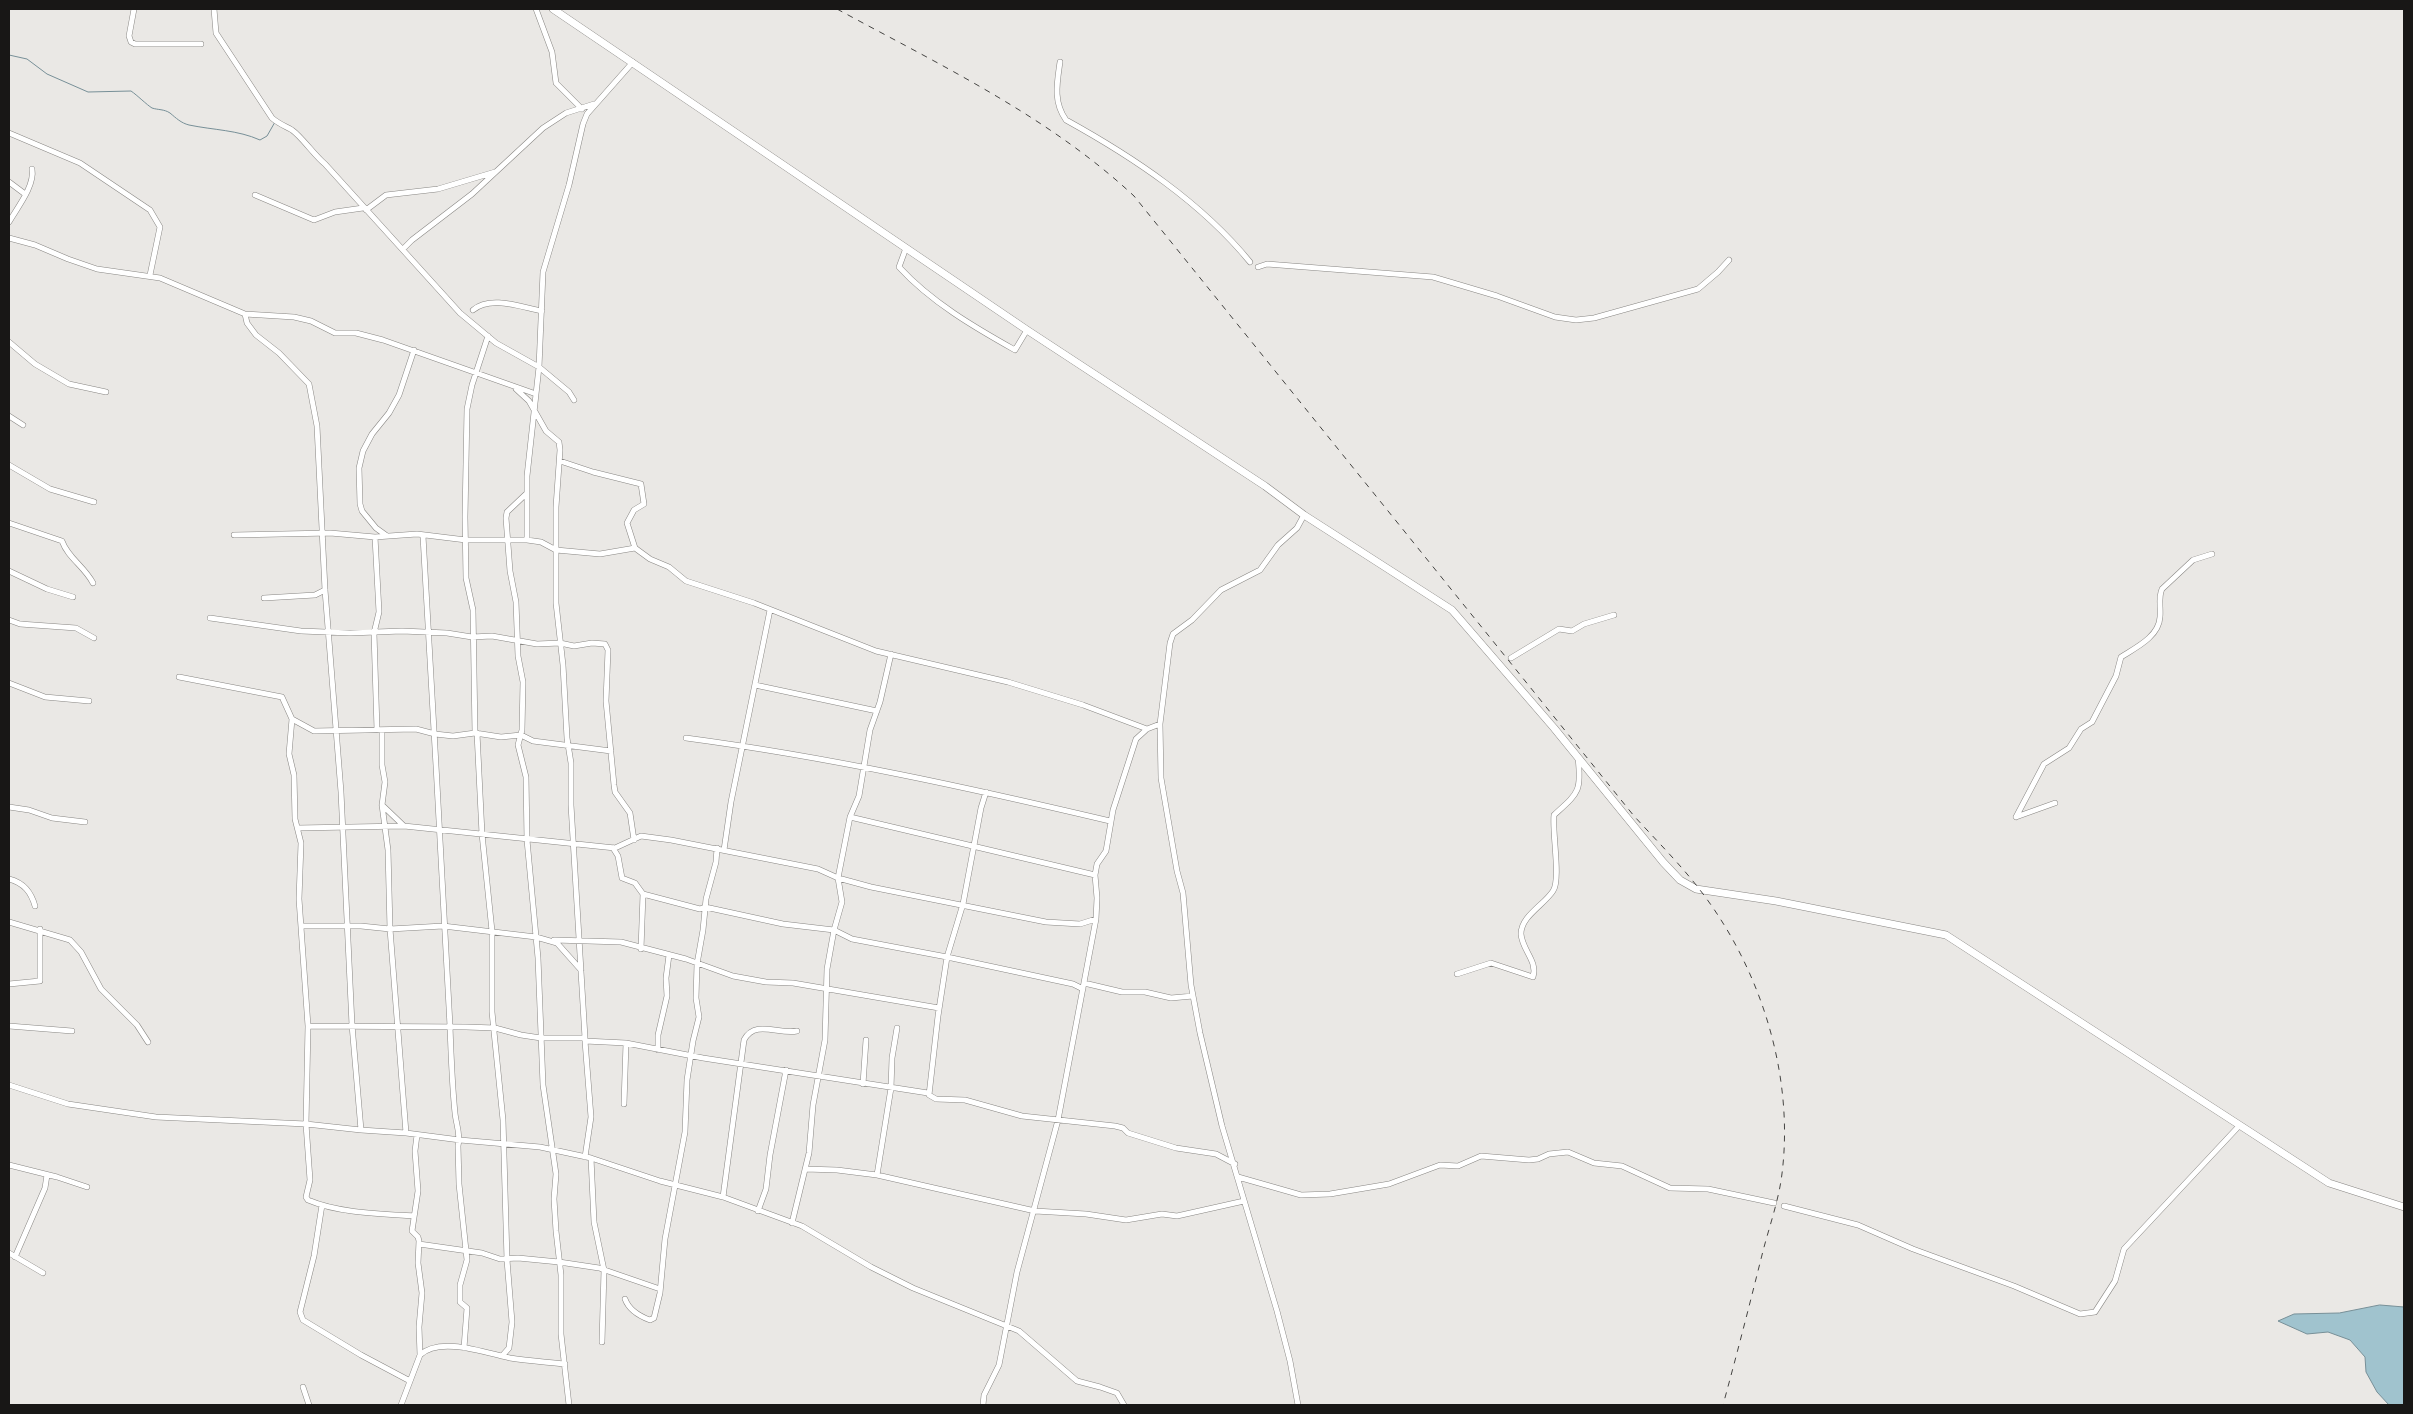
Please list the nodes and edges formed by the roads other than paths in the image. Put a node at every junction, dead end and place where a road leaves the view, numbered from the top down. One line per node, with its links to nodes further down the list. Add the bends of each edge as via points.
1 (134, 9): 5 (street, via 129,36 134,44)
2 (214, 9): 16 (street, via 216,33 272,118 292,131)
3 (536, 9): 9 (street, via 552,52 556,83)
4 (553, 9): 6 (street)
5 (201, 44)
6 (633, 62): 8 (street); 19 (street)
7 (1060, 62): 22 (street, via 1056,92 1059,110 1066,120 1153,173 1231,239)
8 (597, 103): 9 (street); 26 (street, via 587,114 579,133 569,185 543,272)
9 (582, 109): 12 (street, via 566,113 543,128)
10 (9, 133): 24 (street, via 80,163 150,210 160,227)
11 (32, 169): 14 (street, via 33,175)
12 (495, 172): 16 (street, via 438,189 386,195); 20 (street)
13 (9, 182): 14 (street)
14 (25, 194): 17 (street)
15 (255, 195): 16 (street, via 314,220 334,212)
16 (364, 209): 20 (street)
17 (9, 222)
18 (9, 238): 24 (street, via 98,268)
19 (906, 248): 28 (street); 28 (street, via 899,267 912,281 971,325 1015,350)
20 (404, 249): 29 (street, via 446,299)
21 (1729, 260): 23 (street, via 1698,289 1576,320 1555,318 1433,277 1267,264)
22 (1250, 262)
23 (1258, 267)
24 (150, 275): 27 (street)
25 (473, 310): 26 (street, via 480,304 492,303)
26 (542, 311): 32 (street)
27 (245, 314): 31 (street, via 294,317 335,333 356,333); 47 (street, via 256,335 279,352 309,384 317,426)
28 (1027, 330): 45 (street)
29 (488, 336): 32 (street); 33 (street)
30 (9, 342): 35 (street, via 35,364 69,384)
31 (414, 350): 33 (street); 50 (street, via 399,395 372,434 359,468 362,511 376,528)
32 (539, 367): 36 (street); 37 (street)
33 (476, 374): 34 (street); 52 (street, via 467,409)
34 (516, 388): 36 (street); 38 (street)
35 (106, 392)
36 (536, 394): 38 (street)
37 (574, 400)
38 (534, 410): 41 (street, via 546,431 559,442); 43 (street)
39 (9, 416): 40 (street)
40 (23, 425)
41 (560, 462): 55 (street, via 641,484 644,504 634,510 627,523); 56 (street)
42 (9, 465): 44 (street, via 50,489)
43 (526, 494): 53 (street); 54 (street, via 507,512)
44 (94, 502)
45 (1304, 515): 82 (street, via 1297,528 1278,544 1260,570 1221,590 1174,634 1170,643); 93 (street, via 1452,610)
46 (9, 523): 59 (street, via 62,541 67,553)
47 (323, 533): 48 (street); 49 (street); 60 (street)
48 (234, 535)
49 (375, 536): 50 (street); 68 (street, via 379,612)
50 (388, 536): 51 (street)
51 (423, 536): 52 (street); 69 (street)
52 (466, 540): 54 (street); 70 (street, via 466,578 473,610)
53 (527, 540): 54 (street); 56 (street, via 541,542)
54 (508, 541): 72 (street)
55 (636, 548): 56 (street, via 600,554); 63 (street, via 686,581)
56 (556, 550): 73 (street)
57 (2212, 554): 96 (street, via 2193,560 2162,590 2160,619 2154,632 2132,652 2121,657 2116,676 2092,722 2081,730 2069,748 2044,764 2016,817)
58 (9, 571): 61 (street, via 47,589)
59 (93, 582)
60 (325, 590): 62 (street, via 315,595); 67 (street)
61 (73, 596)
62 (264, 598)
63 (770, 610): 74 (street); 78 (street)
64 (1614, 615): 75 (street, via 1572,631 1559,629)
65 (210, 618): 67 (street, via 301,631)
66 (9, 620): 71 (street, via 20,624 76,628)
67 (329, 631): 68 (street); 83 (street)
68 (374, 633): 69 (street, via 390,630); 85 (street)
69 (429, 633): 70 (street); 87 (street)
70 (472, 637): 72 (street, via 492,636); 86 (street)
71 (94, 638)
72 (519, 642): 73 (street); 88 (street, via 523,682)
73 (560, 643): 90 (street); 92 (street, via 608,646 606,701)
74 (891, 654): 80 (street); 84 (street, via 1025,687)
75 (1511, 658)
76 (179, 677): 81 (street, via 282,697)
77 (9, 683): 79 (street, via 45,697)
78 (755, 685): 80 (street); 91 (street)
79 (89, 701)
80 (877, 711): 94 (street, via 870,730)
81 (292, 719): 83 (street, via 314,731); 105 (street, via 289,754)
82 (1160, 724): 84 (street); 143 (street, via 1161,778 1183,893)
83 (336, 729): 85 (street); 104 (street)
84 (1147, 729): 100 (street, via 1136,739)
85 (380, 730): 87 (street, via 416,729); 97 (street, via 385,782)
86 (476, 733): 87 (street); 88 (street, via 501,737); 107 (street)
87 (435, 734): 106 (street)
88 (521, 735): 90 (street, via 533,740); 108 (street, via 518,745 526,777)
89 (686, 738): 91 (street)
90 (568, 744): 92 (street); 110 (street)
91 (742, 746): 94 (street); 114 (street)
92 (612, 751): 109 (street, via 615,792 630,812)
93 (1578, 758): 139 (street, via 1578,791 1554,815 1554,891 1524,922 1521,933 1534,964 1533,977 1491,963); 171 (street, via 1663,862 1680,880 1696,889 1776,901 1946,935)
94 (864, 768): 95 (street); 99 (street, via 856,806)
95 (986, 792): 100 (street); 111 (street)
96 (2054, 803)
97 (382, 805): 102 (street); 103 (street)
98 (9, 807): 101 (street)
99 (850, 817): 111 (street); 116 (street)
100 (1110, 821): 115 (street, via 1106,852)
101 (85, 822)
102 (384, 825): 103 (street); 104 (street); 127 (street, via 388,850)
103 (404, 826): 106 (street)
104 (342, 827): 105 (street); 125 (street)
105 (298, 828): 124 (street, via 301,843)
106 (440, 830): 107 (street); 126 (street)
107 (482, 834): 108 (street); 130 (street)
108 (527, 840): 110 (street); 131 (street)
109 (634, 840): 112 (street); 113 (street, via 641,836)
110 (573, 844): 112 (street); 133 (street)
111 (975, 846): 115 (street); 119 (street)
112 (613, 848): 118 (street, via 622,878 635,883)
113 (717, 848): 114 (street); 121 (street)
114 (724, 850): 116 (street, via 818,869)
115 (1094, 875): 122 (street)
116 (838, 878): 119 (street); 129 (street, via 842,902)
117 (9, 879): 120 (street, via 25,886)
118 (643, 894): 121 (street, via 700,910); 134 (street)
119 (963, 904): 122 (street, via 1065,924); 136 (street)
120 (35, 906)
121 (705, 907): 129 (street, via 783,924); 137 (street)
122 (1096, 919): 141 (street)
123 (9, 922): 128 (street)
124 (301, 926): 125 (street); 148 (street)
125 (348, 926): 127 (street); 145 (street)
126 (443, 926): 127 (street); 130 (street); 149 (street)
127 (390, 929): 146 (street)
128 (40, 930): 140 (street, via 40,981); 157 (street, via 70,940 81,952 101,989)
129 (834, 930): 136 (street, via 852,940); 142 (street, via 827,969)
130 (492, 931): 131 (street); 150 (street)
131 (536, 937): 132 (street); 154 (street)
132 (554, 940): 133 (street); 138 (street)
133 (580, 940): 134 (street, via 621,942); 138 (street)
134 (641, 949): 135 (street)
135 (669, 956): 137 (street); 159 (street, via 667,996 659,1026)
136 (947, 957): 141 (street); 144 (street)
137 (697, 964): 142 (street, via 734,976); 160 (street, via 699,1017)
138 (582, 971): 155 (street)
139 (1457, 974)
140 (9, 984)
141 (1083, 986): 143 (street, via 1172,998); 169 (street)
142 (828, 989): 144 (street); 163 (street, via 825,1040)
143 (1193, 996): 179 (street, via 1220,1117)
144 (939, 1008): 167 (street)
145 (352, 1024): 146 (street); 148 (street); 172 (street)
146 (397, 1024): 149 (street); 173 (street)
147 (9, 1026): 153 (street)
148 (308, 1026): 170 (street)
149 (450, 1026): 150 (street); 175 (street, via 455,1112)
150 (494, 1028): 154 (street); 176 (street)
151 (897, 1028): 166 (street)
152 (797, 1030): 161 (street, via 752,1030 744,1040)
153 (72, 1031)
154 (541, 1038): 155 (street); 177 (street, via 542,1085)
155 (585, 1040): 158 (street); 178 (street, via 591,1117)
156 (866, 1040): 164 (street)
157 (148, 1042)
158 (626, 1044): 159 (street); 168 (street)
159 (658, 1050): 160 (street)
160 (690, 1056): 161 (street); 185 (street, via 686,1124)
161 (740, 1063): 162 (street); 187 (street)
162 (786, 1070): 163 (street); 193 (street, via 767,1183)
163 (818, 1076): 164 (street); 181 (street)
164 (863, 1084): 166 (street)
165 (9, 1085): 170 (street, via 68,1104 156,1117)
166 (891, 1088): 167 (street); 183 (street)
167 (928, 1093): 169 (street, via 936,1099 955,1098 1022,1116)
168 (624, 1104)
169 (1058, 1120): 179 (street, via 1115,1126 1150,1141 1216,1154); 194 (street, via 1039,1186)
170 (306, 1124): 172 (street); 190 (street, via 310,1180 306,1197)
171 (2239, 1126): 191 (street, via 2124,1249 2115,1281 2096,1312 2080,1314 1858,1225); 192 (street, via 2328,1183)
172 (361, 1130): 173 (street)
173 (406, 1133): 174 (street)
174 (417, 1135): 175 (street); 195 (street, via 418,1191)
175 (460, 1140): 176 (street); 198 (street, via 458,1184)
176 (504, 1144): 177 (street); 201 (street)
177 (553, 1150): 178 (street); 202 (street)
178 (588, 1157): 185 (street); 203 (street, via 594,1222)
179 (1235, 1164): 184 (street)
180 (9, 1165): 182 (street)
181 (805, 1169): 183 (street); 196 (street)
182 (47, 1175): 186 (street); 200 (street)
183 (877, 1175): 194 (street)
184 (1238, 1177): 188 (street); 189 (street, via 1301,1195 1330,1194 1389,1184 1440,1165 1458,1166 1481,1156 1529,1160 1568,1152 1594,1163 1622,1166 1670,1188 1708,1189)
185 (676, 1184): 187 (street); 205 (street, via 665,1239)
186 (87, 1187)
187 (723, 1197): 193 (street)
188 (1244, 1201): 194 (street, via 1178,1216 1162,1214 1126,1220); 220 (street, via 1290,1361)
189 (1774, 1203)
190 (322, 1205): 195 (street); 213 (street, via 300,1312 304,1320)
191 (1784, 1206)
192 (2404, 1207)
193 (758, 1211): 196 (street)
194 (1036, 1211): 207 (street, via 1017,1272)
195 (414, 1216): 197 (street, via 412,1231)
196 (792, 1223): 207 (street, via 913,1288)
197 (419, 1244): 198 (street); 210 (street, via 422,1294)
198 (466, 1250): 201 (street); 209 (street, via 467,1260 460,1285 460,1302 466,1308)
199 (9, 1253): 200 (street)
200 (15, 1257): 204 (street)
201 (507, 1260): 202 (street); 211 (street, via 512,1322 509,1348)
202 (559, 1262): 203 (street); 212 (street)
203 (604, 1270): 205 (street); 208 (street)
204 (42, 1273)
205 (660, 1289): 206 (street, via 656,1313 650,1320 628,1307)
206 (625, 1299)
207 (1007, 1325): 218 (street, via 999,1365 984,1395); 219 (street, via 1024,1335 1077,1381 1116,1393)
208 (602, 1342)
209 (464, 1348): 210 (street, via 434,1347); 211 (street)
210 (420, 1355): 213 (street)
211 (502, 1356): 212 (street)
212 (565, 1364): 217 (street)
213 (410, 1380): 216 (street)
214 (303, 1387): 215 (street)
215 (309, 1405)
216 (401, 1405)
217 (569, 1405)
218 (984, 1405)
219 (1124, 1405)
220 (1298, 1405)

